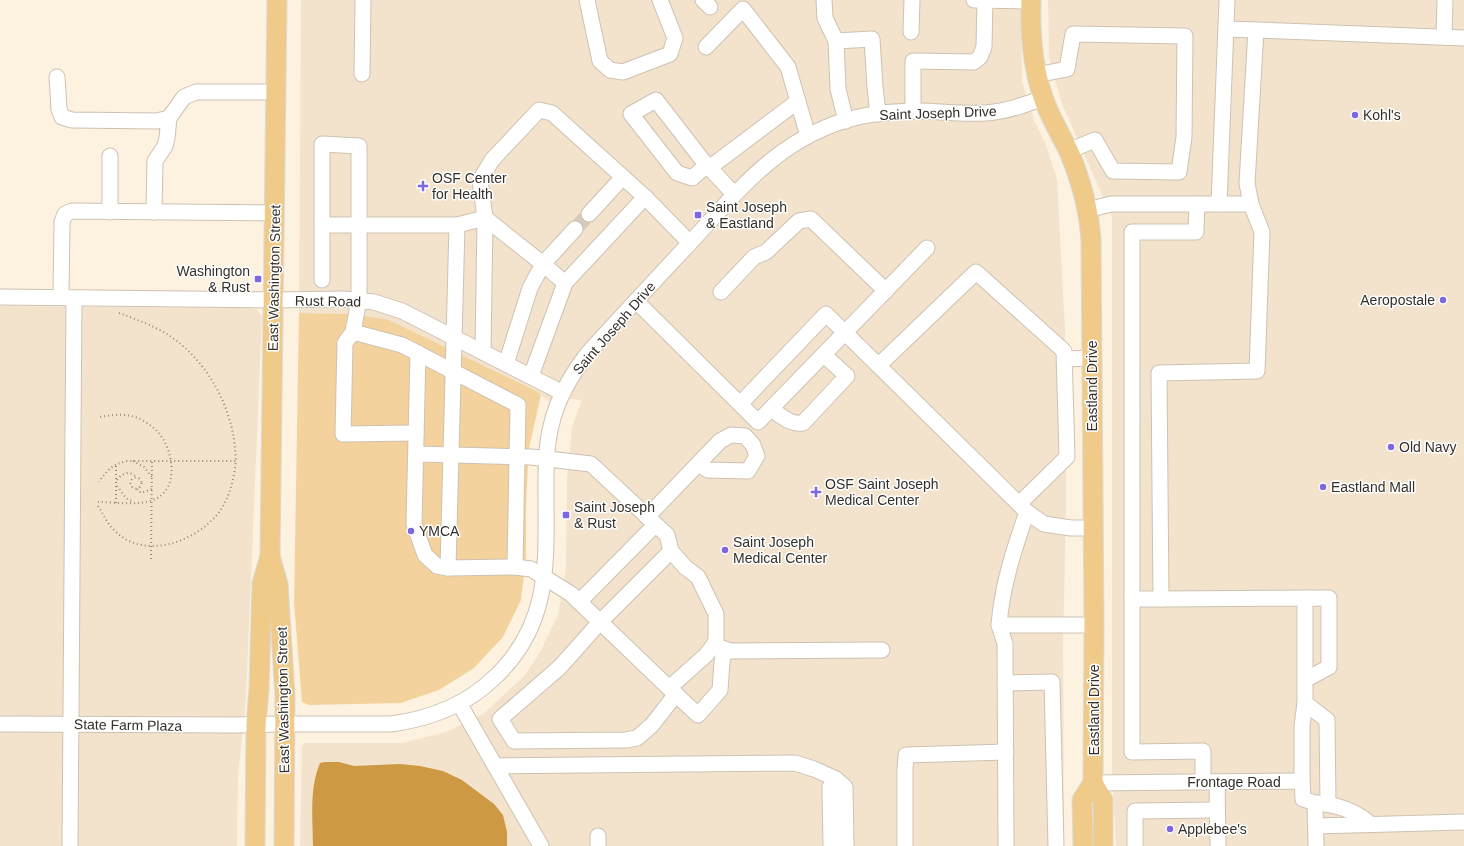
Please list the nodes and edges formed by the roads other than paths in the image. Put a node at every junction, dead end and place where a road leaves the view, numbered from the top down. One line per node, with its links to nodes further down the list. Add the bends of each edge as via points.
1 (276, 0): 22 (main road, East Washington Street)
2 (363, 0): 19 (street)
3 (587, 0): 4 (street, via 600,61 610,70 623,72 670,54 675,38)
4 (660, 0)
5 (824, 0): 17 (street, via 824,18)
6 (912, 0): 14 (street)
7 (974, 0): 8 (street)
8 (985, 0): 11 (street); 25 (street, via 984,46 980,57 974,62 913,61)
9 (1227, 0): 12 (street)
10 (1445, 0): 15 (street)
11 (1031, 1): 20 (main road, Eastland Drive, via 1031,35)
12 (1226, 29): 13 (street); 37 (street)
13 (1256, 30): 15 (street); 38 (street, via 1247,183)
14 (911, 32)
15 (1444, 37): 16 (street)
16 (1464, 38)
17 (836, 41): 26 (street, via 872,39); 28 (street, via 838,89)
18 (706, 47): 24 (street, via 743,10 788,68)
19 (362, 74)
20 (1036, 76): 23 (main road, Eastland Drive); 30 (street, via 1067,69 1072,34 1185,36 1184,137 1179,172 1113,171 1095,140)
21 (57, 77): 27 (street, via 62,117 72,120)
22 (276, 92): 27 (street, via 196,92 184,97); 42 (main road, East Washington Street)
23 (1043, 98): 25 (street, Saint Joseph Drive, via 994,112); 30 (main road, Eastland Drive)
24 (798, 101): 29 (street); 32 (street)
25 (913, 111): 26 (street, Saint Joseph Drive)
26 (878, 114): 28 (street, Saint Joseph Drive)
27 (169, 118): 41 (street, via 165,146 155,161)
28 (846, 121): 29 (street, Saint Joseph Drive)
29 (808, 136): 34 (street, Saint Joseph Drive, via 770,160)
30 (1068, 151): 39 (main road, Eastland Drive)
31 (110, 156): 40 (street)
32 (708, 166): 32 (street, via 656,100 631,114 678,173 692,178); 34 (street)
33 (623, 177): 35 (street); 43 (street); 44 (street, via 552,113 540,110 492,160 480,180)
34 (734, 194): 49 (street, Saint Joseph Drive)
35 (645, 196): 49 (street); 53 (street)
36 (1197, 204): 37 (street); 39 (street, via 1111,204); 72 (street, via 1196,232 1132,232)
37 (1219, 204): 38 (street)
38 (1251, 204): 73 (street, via 1262,232 1257,371)
39 (1087, 210): 67 (main road, Eastland Drive, via 1091,240)
40 (110, 212): 41 (street); 57 (street, via 72,211 65,214 62,222)
41 (154, 212): 42 (street)
42 (274, 213): 58 (main road, East Washington Street)
43 (589, 214)
44 (485, 218): 47 (street); 51 (street); 64 (street)
45 (322, 225): 46 (street); 46 (street, via 322,144 359,146); 52 (street)
46 (360, 225): 47 (street); 59 (street)
47 (456, 225): 63 (street)
48 (575, 229): 51 (street)
49 (690, 243): 60 (street, Saint Joseph Drive)
50 (926, 248): 54 (street)
51 (543, 264): 53 (street); 69 (street, via 530,288)
52 (322, 280)
53 (565, 283): 74 (street)
54 (886, 291): 55 (street, via 811,219 798,221 766,252 754,257); 62 (street)
55 (721, 292)
56 (0, 297): 57 (street, Rust Road)
57 (68, 297): 58 (street, Rust Road); 107 (street)
58 (274, 300): 59 (street, Rust Road); 88 (main road, East Washington Street)
59 (359, 300): 61 (street); 63 (street, Rust Road, via 402,311)
60 (636, 301): 75 (street, Saint Joseph Drive, via 583,359); 76 (street)
61 (353, 332): 65 (street, via 402,345); 78 (street, via 344,342 343,434)
62 (845, 332): 66 (street); 70 (street); 76 (street, via 826,314)
63 (454, 337): 64 (street, Rust Road); 71 (street)
64 (483, 352): 69 (street, Rust Road)
65 (418, 353): 71 (street); 78 (street)
66 (824, 355): 77 (street); 77 (street, via 848,376 803,423 789,422)
67 (1092, 358): 68 (street); 86 (main road, Eastland Drive)
68 (1065, 359): 70 (street, via 1064,351 976,272); 84 (street, via 1067,457)
69 (506, 364): 74 (street, Rust Road)
70 (879, 365): 84 (street)
71 (453, 370): 80 (street); 81 (street, via 518,405)
72 (1132, 372): 73 (street); 92 (street)
73 (1159, 373): 93 (street)
74 (531, 376): 75 (street, Rust Road)
75 (563, 393): 82 (street, Saint Joseph Drive, via 551,426)
76 (740, 404): 77 (street, via 758,422)
77 (771, 409)
78 (416, 433): 79 (street)
79 (416, 454): 80 (street); 90 (street, via 414,524 425,555 437,566)
80 (451, 455): 81 (street); 90 (street)
81 (517, 456): 82 (street); 89 (street)
82 (547, 460): 85 (street, via 591,464); 91 (street, Saint Joseph Drive)
83 (698, 464): 85 (street)
84 (1023, 508): 86 (street, via 1044,524); 97 (street, via 1000,608)
85 (651, 521): 87 (street, via 667,535); 95 (street)
86 (1093, 528): 98 (main road, Eastland Drive)
87 (671, 552): 96 (street); 99 (street, via 698,577 716,614 716,638)
88 (270, 556): 108 (main road, East Washington Street, via 278,584); 109 (main road, East Washington Street, via 262,584)
89 (515, 567): 90 (street); 91 (street, via 531,568)
90 (448, 568)
91 (545, 576): 95 (street); 104 (street, Saint Joseph Drive, via 540,604 524,641 511,660 486,686)
92 (1132, 598): 93 (street); 116 (street, via 1132,752 1203,750)
93 (1161, 598): 94 (street)
94 (1305, 598): 101 (street); 101 (street, via 1328,598 1329,667)
95 (579, 602): 96 (street)
96 (600, 622): 103 (street); 110 (street, via 560,667 500,719 514,741)
97 (999, 625): 98 (street); 102 (street, via 1004,644)
98 (1094, 625): 117 (main road, Eastland Drive)
99 (719, 647): 100 (street, via 730,651); 103 (street, via 706,654); 103 (street, via 722,662 720,690 698,715)
100 (882, 650)
101 (1305, 680): 105 (street)
102 (1005, 683): 111 (street); 131 (street, via 1052,682)
103 (673, 691): 110 (street, via 652,725 637,738)
104 (459, 703): 108 (street, Saint Joseph Drive, via 430,716 391,724); 113 (street)
105 (1305, 703): 115 (street, via 1302,726); 118 (street, via 1328,720)
106 (0, 724): 107 (street, State Farm Plaza)
107 (72, 724): 109 (street, State Farm Plaza); 123 (street)
108 (285, 724): 109 (street, Saint Joseph Drive); 125 (main road, East Washington Street)
109 (256, 726): 124 (main road, East Washington Street)
110 (579, 740): 112 (street)
111 (1006, 752): 129 (street, via 906,755); 130 (street)
112 (579, 765): 113 (street); 114 (street, via 795,763)
113 (495, 766): 126 (street)
114 (836, 779): 127 (street, via 830,787); 128 (street, via 845,787)
115 (1302, 781): 116 (street, Frontage Road); 118 (street, via 1303,799)
116 (1210, 782): 117 (street, Frontage Road); 119 (street)
117 (1093, 783): 132 (main road, via 1082,800); 133 (main road, via 1103,800)
118 (1322, 804): 121 (street, via 1337,806 1356,814); 122 (street)
119 (1217, 810): 134 (street, via 1135,811); 135 (street)
120 (1464, 822): 121 (street)
121 (1370, 824): 122 (street)
122 (1316, 826): 136 (street)
123 (70, 846)
124 (255, 846)
125 (284, 846)
126 (541, 846)
127 (831, 846)
128 (846, 846)
129 (905, 846)
130 (1006, 846)
131 (1056, 846)
132 (1083, 846)
133 (1103, 846)
134 (1135, 846)
135 (1218, 846)
136 (1316, 846)

